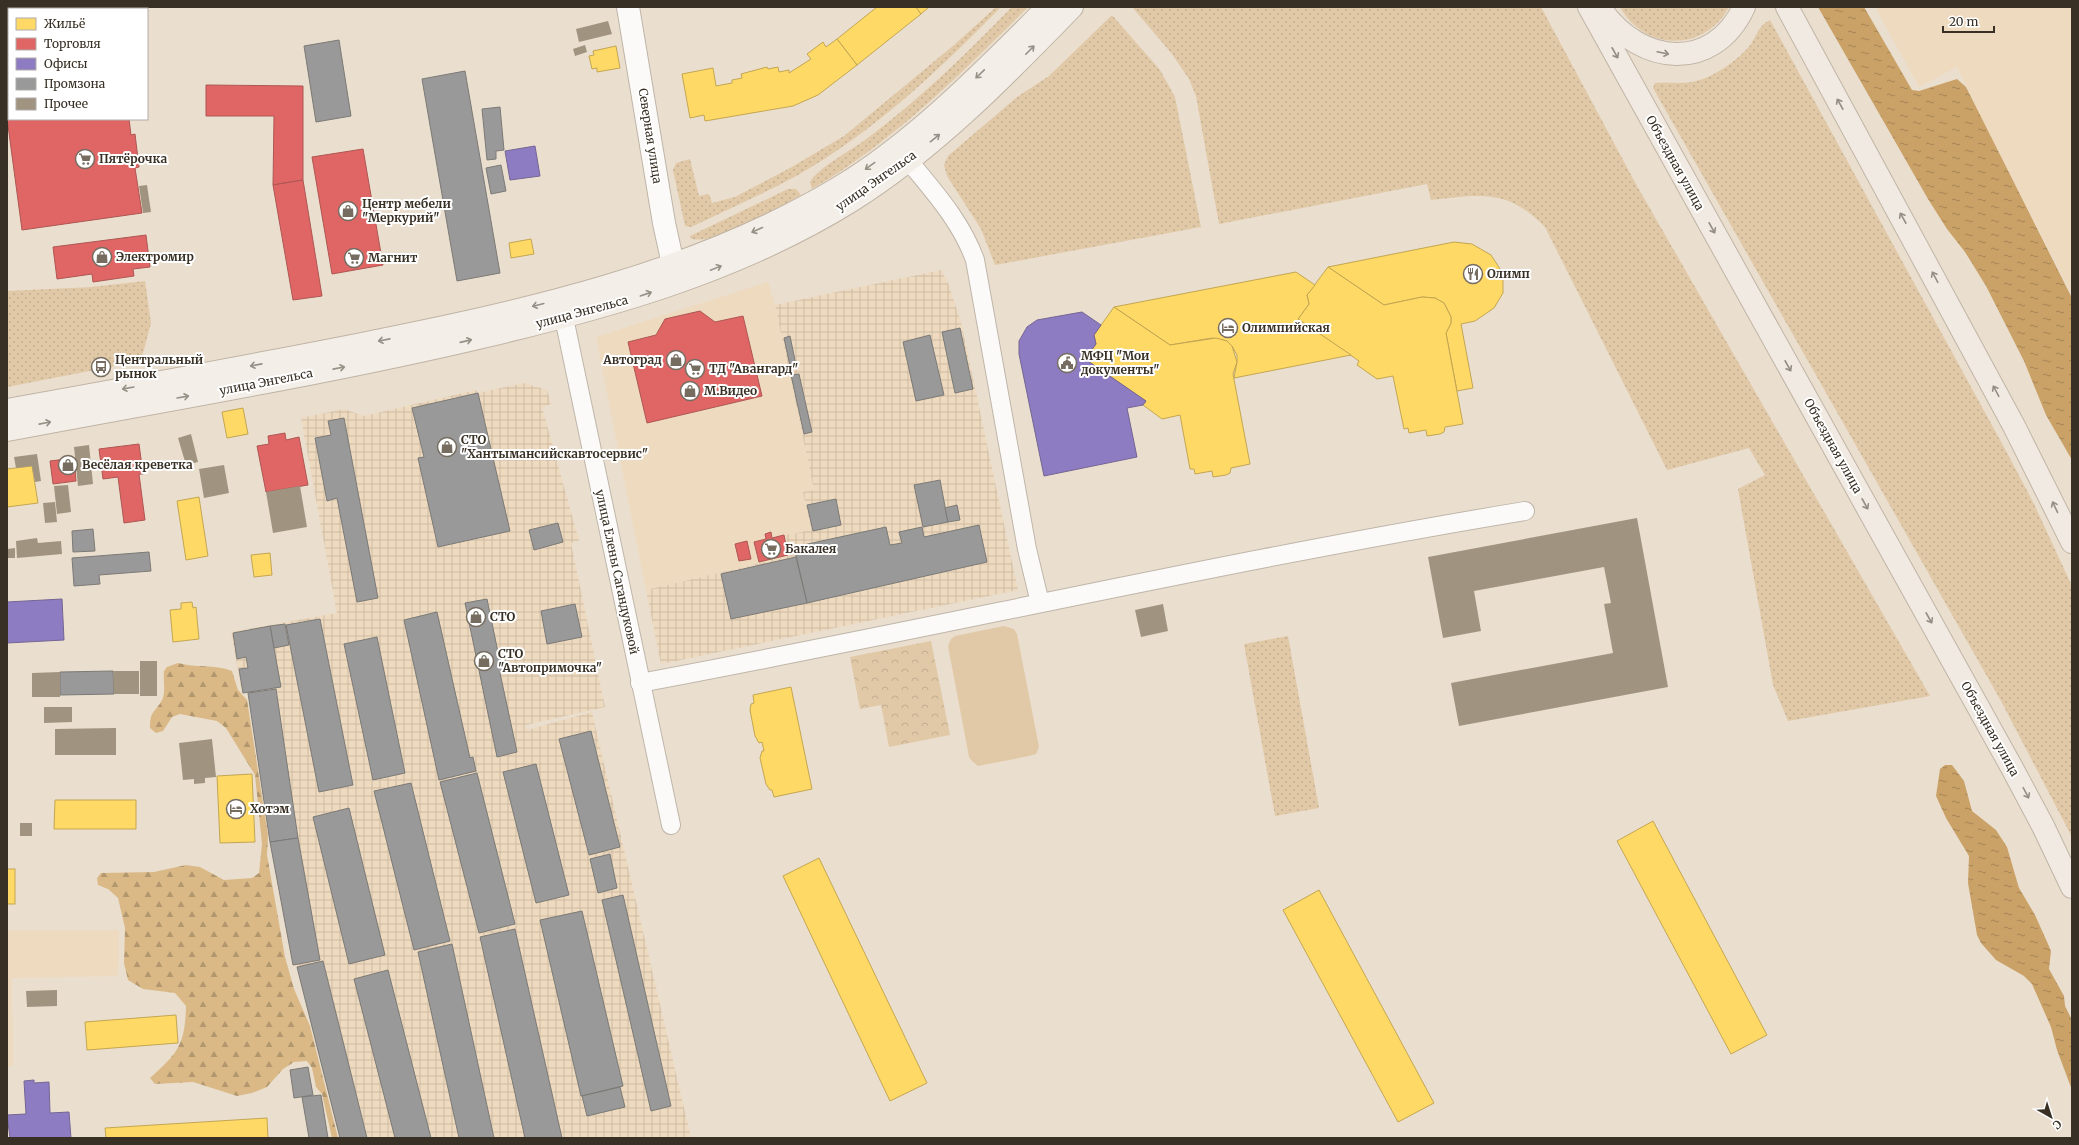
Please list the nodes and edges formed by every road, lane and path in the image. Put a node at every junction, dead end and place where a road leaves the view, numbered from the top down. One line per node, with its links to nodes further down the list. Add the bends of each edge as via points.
1 (628, 7): 9 (street, Северная улица, via 665,229)
2 (1048, 7): 8 (main road, улица Энгельса, one-way to 8)
3 (1072, 7): 8 (main road, улица Энгельса, one-way to 3, via 983,95)
4 (1589, 7): 19 (highway, Объездная улица, one-way to 19, via 2011,766)
5 (1599, 7): 6 (highway, one-way to 6, via 1633,43 1667,55 1688,54 1706,48 1735,23)
6 (1744, 7)
7 (1787, 7): 15 (highway, one-way to 7, via 2010,419)
8 (902, 153): 9 (main road, улица Энгельса, via 852,200 789,236 740,258); 16 (street, via 952,213 966,237 975,260 1027,549)
9 (676, 273): 10 (main road, улица Энгельса)
10 (561, 309): 11 (main road, улица Энгельса); 17 (street, улица Елены Сагандуковой)
11 (410, 344): 12 (main road, улица Энгельса, one-way to 12); 13 (main road, улица Энгельса, one-way to 11)
12 (7, 410)
13 (7, 430)
14 (1525, 511): 16 (street, via 1384,534)
15 (2072, 542)
16 (1040, 602): 17 (street)
17 (640, 683): 18 (street, улица Елены Сагандуковой)
18 (671, 825)
19 (2072, 887)

